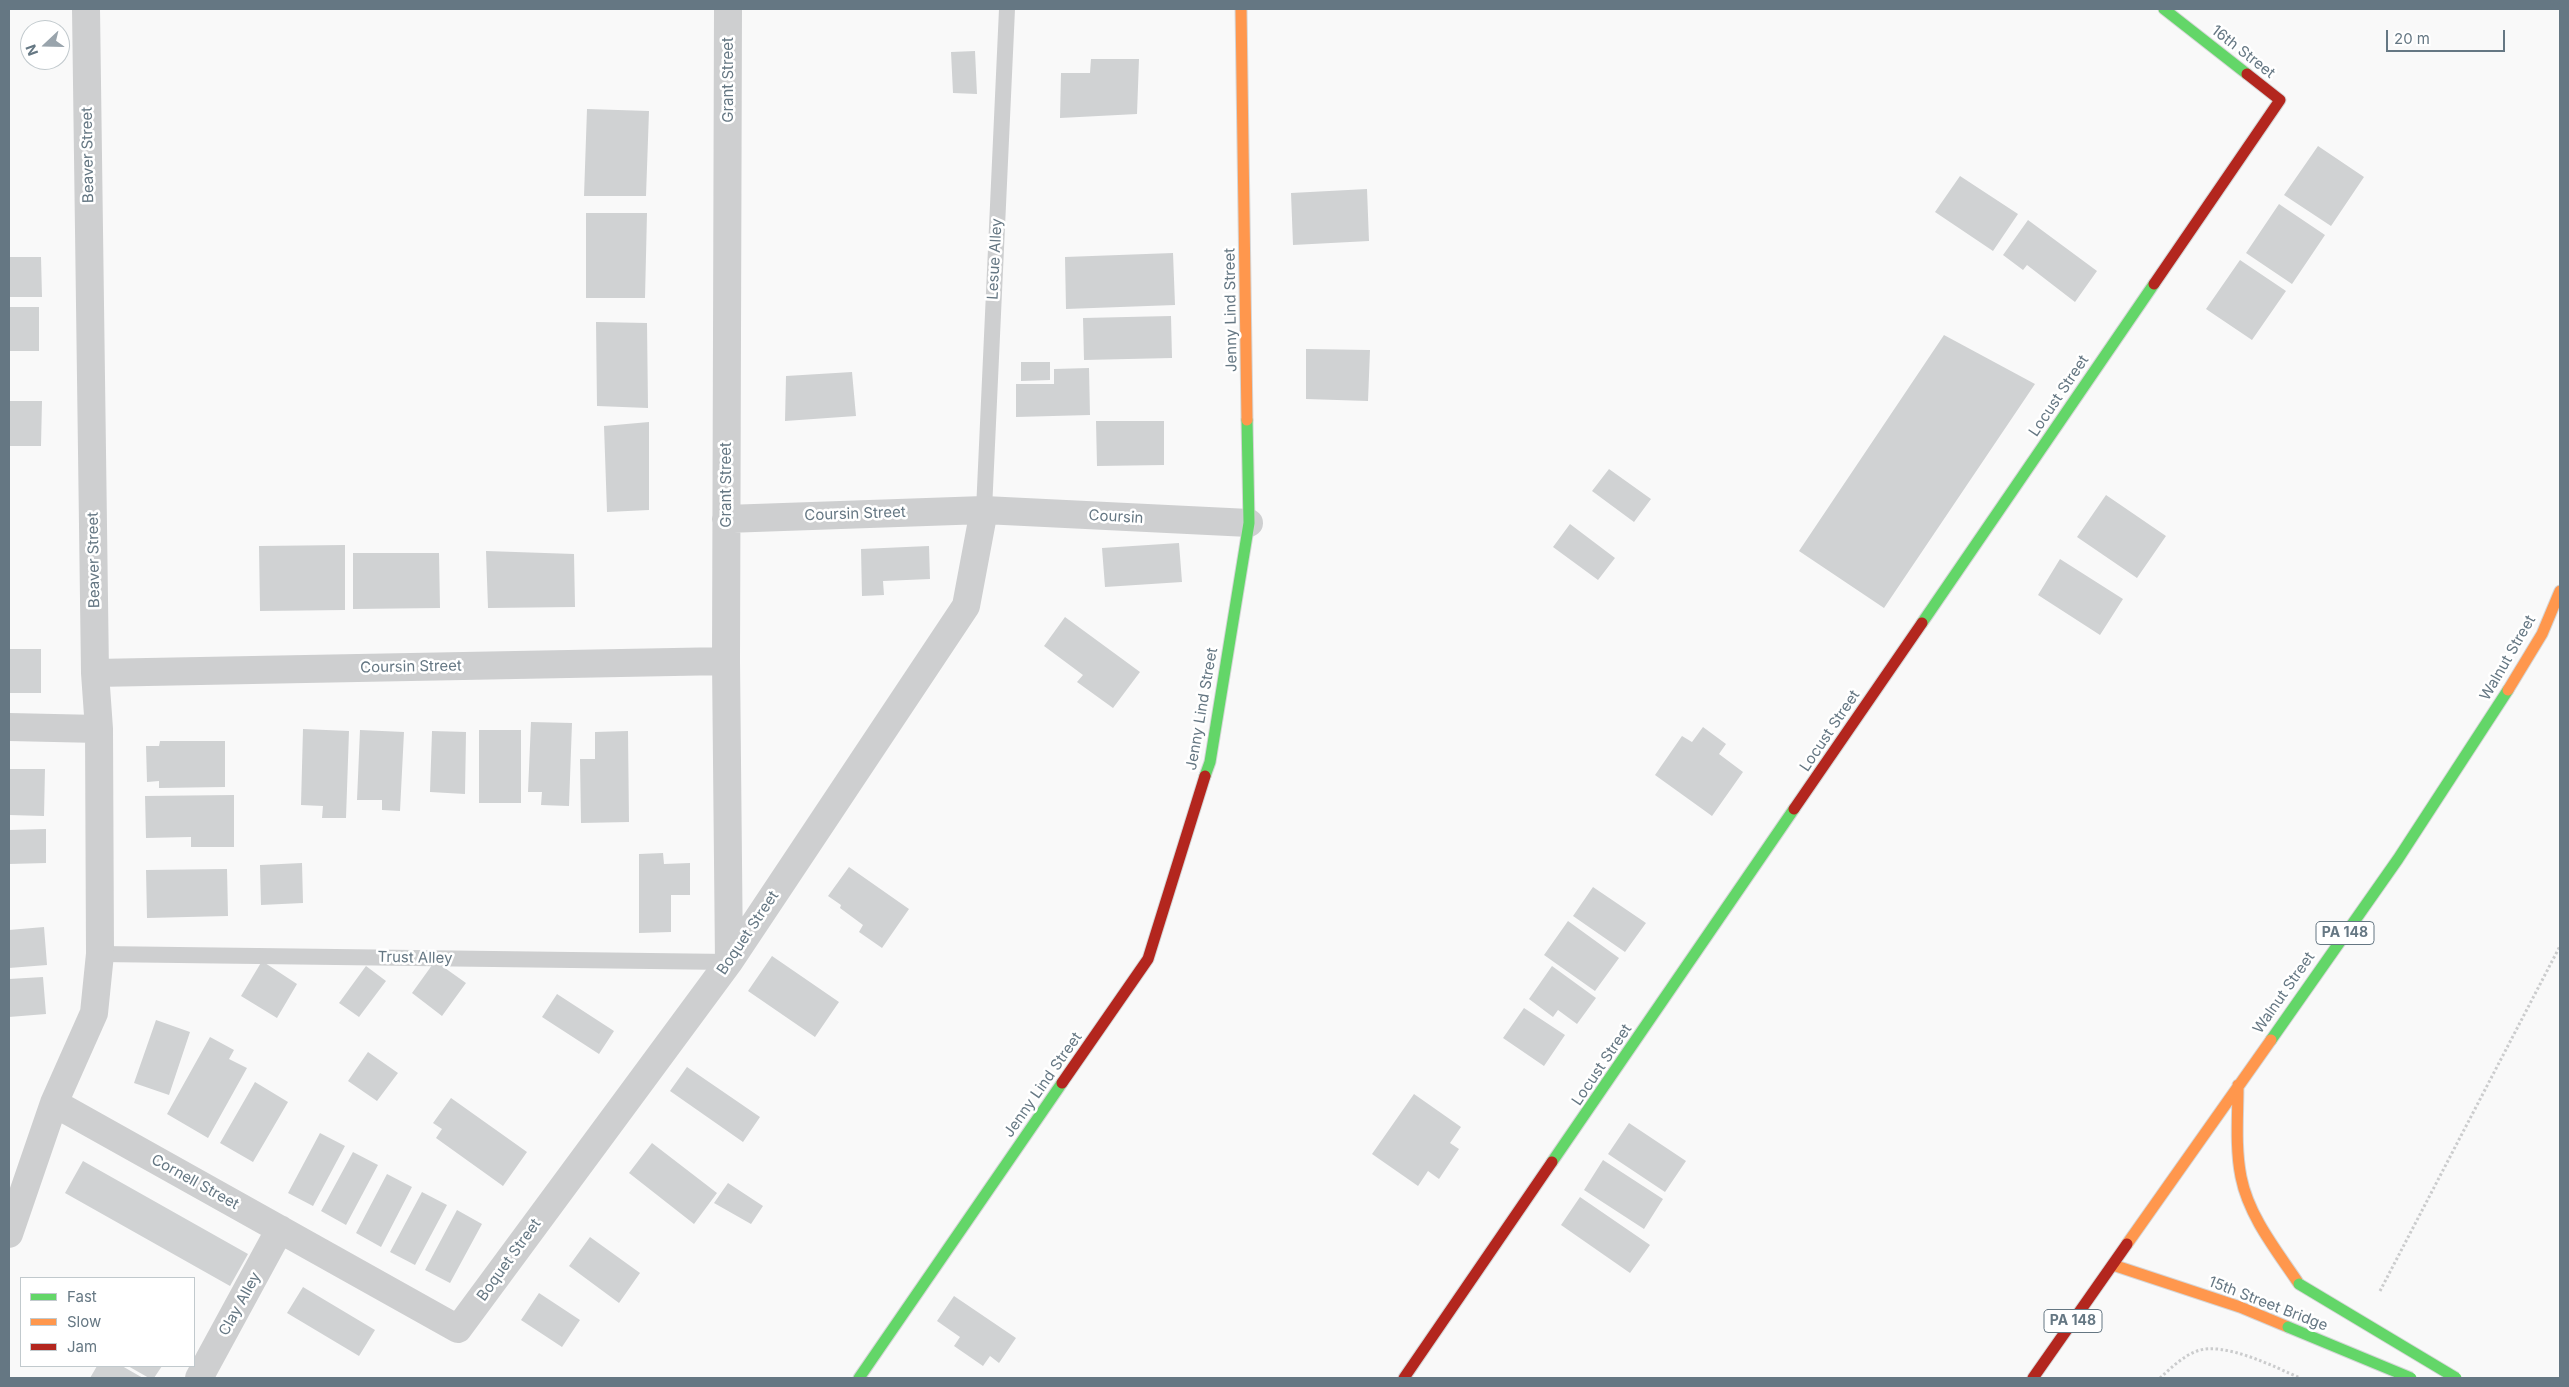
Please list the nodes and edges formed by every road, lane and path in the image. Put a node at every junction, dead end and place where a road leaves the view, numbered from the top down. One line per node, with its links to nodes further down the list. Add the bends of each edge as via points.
1 (86, 9): 12 (street, Beaver Street)
2 (728, 9): 8 (street, Grant Street)
3 (1006, 9): 7 (lane, Lesue Alley)
4 (1241, 9): 9 (street, Jenny Lind Street)
5 (2164, 9): 6 (street, 16th Street)
6 (2280, 100): 27 (street, Locust Street)
7 (984, 510): 8 (street, Coursin Street); 9 (street, Coursin); 17 (street, Boquet Street, via 966,606)
8 (726, 518): 11 (street, Grant Street)
9 (1249, 523): 26 (street, Jenny Lind Street, via 1210,762 1148,959)
10 (2560, 591): 18 (street, Walnut Street / PA 148, via 2542,634 2482,733 2398,860)
11 (726, 661): 12 (street, Coursin Street); 17 (street, Grant Street)
12 (95, 673): 14 (street, Beaver Street)
13 (9, 728): 14 (street)
14 (99, 729): 16 (street, Beaver Street)
15 (2560, 946): 23 (path)
16 (100, 954): 17 (lane, Trust Alley); 19 (street, Beaver Street, via 94,1013)
17 (729, 962): 24 (street, Boquet Street)
18 (2238, 1085): 22 (street, Walnut Street / PA 148); 32 (street, bridge, via 2242,1178 2259,1222 2299,1284)
19 (54, 1102): 20 (street, Cornell Street); 21 (street)
20 (280, 1229): 24 (street, Cornell Street); 25 (street, Clay Alley)
21 (9, 1234)
22 (2112, 1264): 28 (street, Walnut Street / PA 148); 31 (street, 15th Street Bridge, bridge, via 2240,1307)
23 (2376, 1299)
24 (458, 1329)
25 (199, 1378)
26 (859, 1378)
27 (1404, 1378)
28 (2033, 1378)
29 (2160, 1378): 30 (path, via 2198,1350 2220,1348)
30 (2300, 1378)
31 (2411, 1378)
32 (2456, 1378)

